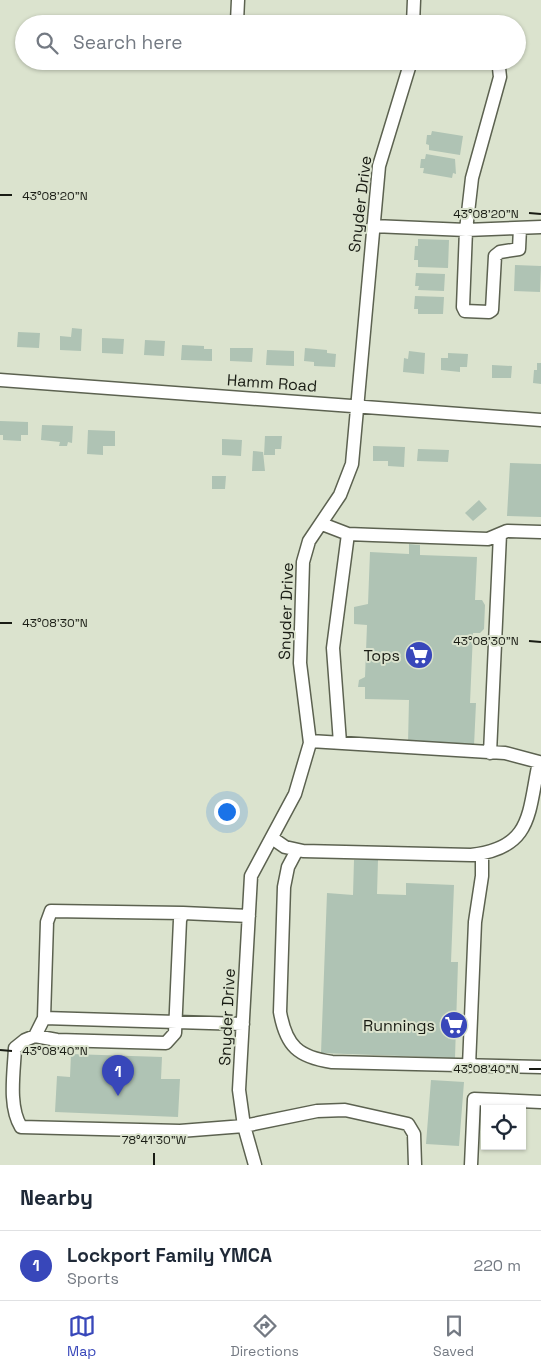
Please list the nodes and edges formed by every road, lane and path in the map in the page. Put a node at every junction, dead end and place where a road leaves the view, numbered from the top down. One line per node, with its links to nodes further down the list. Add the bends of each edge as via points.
1 (238, 0): 3 (street)
2 (414, 0): 4 (street)
3 (237, 15)
4 (413, 15)
5 (408, 70): 7 (street, Snyder Drive, via 379,166)
6 (499, 70): 10 (street, via 472,178)
7 (373, 226): 10 (street); 12 (street, Snyder Drive)
8 (541, 227): 9 (street)
9 (520, 228): 10 (street); 10 (street, via 519,249 495,256 493,307 488,312 467,312 463,307)
10 (466, 230)
11 (0, 380): 12 (street, Hamm Road)
12 (356, 406): 13 (street, Hamm Road); 14 (street, Snyder Drive, via 352,464 340,495)
13 (541, 420)
14 (322, 524): 16 (street); 18 (street, Snyder Drive, via 310,541 302,562 300,663)
15 (541, 532): 17 (street, via 507,531)
16 (348, 534): 17 (street, via 488,539); 19 (street, via 333,648)
17 (500, 534): 20 (street)
18 (310, 741): 19 (street); 22 (street, Snyder Drive, via 295,794)
19 (340, 743): 20 (street)
20 (490, 752): 21 (street)
21 (540, 762): 24 (street, via 525,826 507,846)
22 (272, 838): 23 (street); 26 (street, Snyder Drive, via 251,876)
23 (296, 850): 24 (street); 31 (street, via 284,887 280,1012 284,1032 295,1048 311,1059 332,1062)
24 (482, 854): 31 (street, via 475,922)
25 (183, 913): 26 (street); 27 (street, via 51,911 47,922); 28 (street, via 180,920)
26 (249, 916): 29 (street, Snyder Drive)
27 (44, 1018): 28 (street); 30 (street)
28 (176, 1023): 29 (street); 30 (street, via 172,1038 158,1044 57,1040)
29 (243, 1024): 34 (street, Snyder Drive, via 239,1090)
30 (35, 1036): 34 (street, via 15,1048 15,1118 21,1126 180,1132)
31 (469, 1066): 32 (street)
32 (541, 1068)
33 (541, 1102): 37 (street, via 474,1099)
34 (244, 1126): 35 (street, Snyder Drive); 36 (street, via 317,1110 345,1110 408,1124 414,1134)
35 (255, 1165)
36 (415, 1165)
37 (471, 1165)

